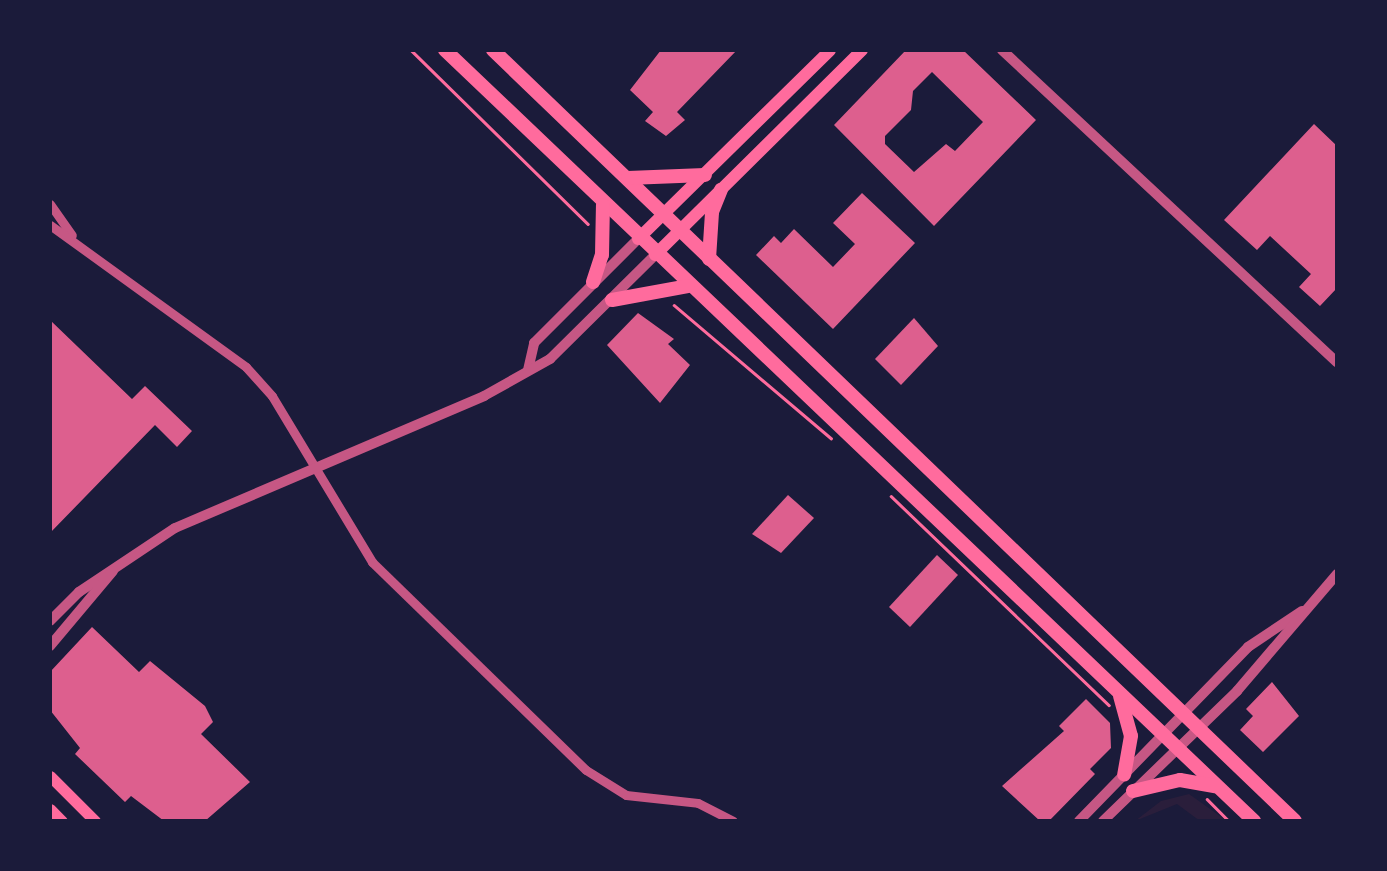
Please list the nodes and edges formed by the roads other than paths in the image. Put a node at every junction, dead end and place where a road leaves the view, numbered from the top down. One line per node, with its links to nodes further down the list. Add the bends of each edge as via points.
1 (444, 50): 10 (highway)
2 (493, 50): 7 (highway)
3 (830, 50): 6 (main road)
4 (862, 50): 8 (main road)
5 (1002, 50): 21 (street)
6 (705, 175): 7 (highway); 11 (main road)
7 (628, 178): 11 (highway)
8 (721, 190): 13 (main road); 17 (highway, via 712,212)
9 (50, 204): 14 (street)
10 (603, 206): 15 (highway); 18 (highway, via 604,241)
11 (663, 214): 13 (highway); 15 (main road)
12 (50, 224): 14 (street)
13 (680, 231): 16 (main road); 17 (highway)
14 (73, 238): 23 (street, via 246,367 272,396)
15 (638, 238): 16 (highway); 18 (street)
16 (655, 255): 19 (highway); 20 (street)
17 (709, 259): 30 (highway)
18 (594, 282): 22 (street, via 534,343)
19 (688, 286): 20 (highway); 29 (highway)
20 (612, 300): 22 (street, via 550,359)
21 (1337, 362)
22 (528, 370): 23 (street, via 484,396)
23 (313, 466): 24 (street, via 175,528); 41 (street, via 372,562 586,770 626,796 698,804)
24 (117, 566): 27 (street); 28 (street)
25 (1337, 574): 26 (street)
26 (1302, 612): 30 (street, via 1262,634); 31 (street, via 1264,662)
27 (50, 620)
28 (50, 646)
29 (1118, 690): 32 (highway); 34 (highway, via 1131,736)
30 (1184, 712): 31 (highway); 32 (street)
31 (1198, 726): 33 (street); 45 (highway)
32 (1163, 734): 33 (highway); 34 (street)
33 (1176, 747): 36 (highway); 37 (street)
34 (1124, 774): 42 (street)
35 (50, 776): 40 (main road)
36 (1218, 786): 37 (highway, via 1180,780); 44 (highway)
37 (1133, 791): 43 (street)
38 (50, 809): 39 (main road)
39 (62, 821)
40 (96, 821)
41 (733, 821)
42 (1079, 821)
43 (1104, 821)
44 (1254, 821)
45 (1294, 821)

